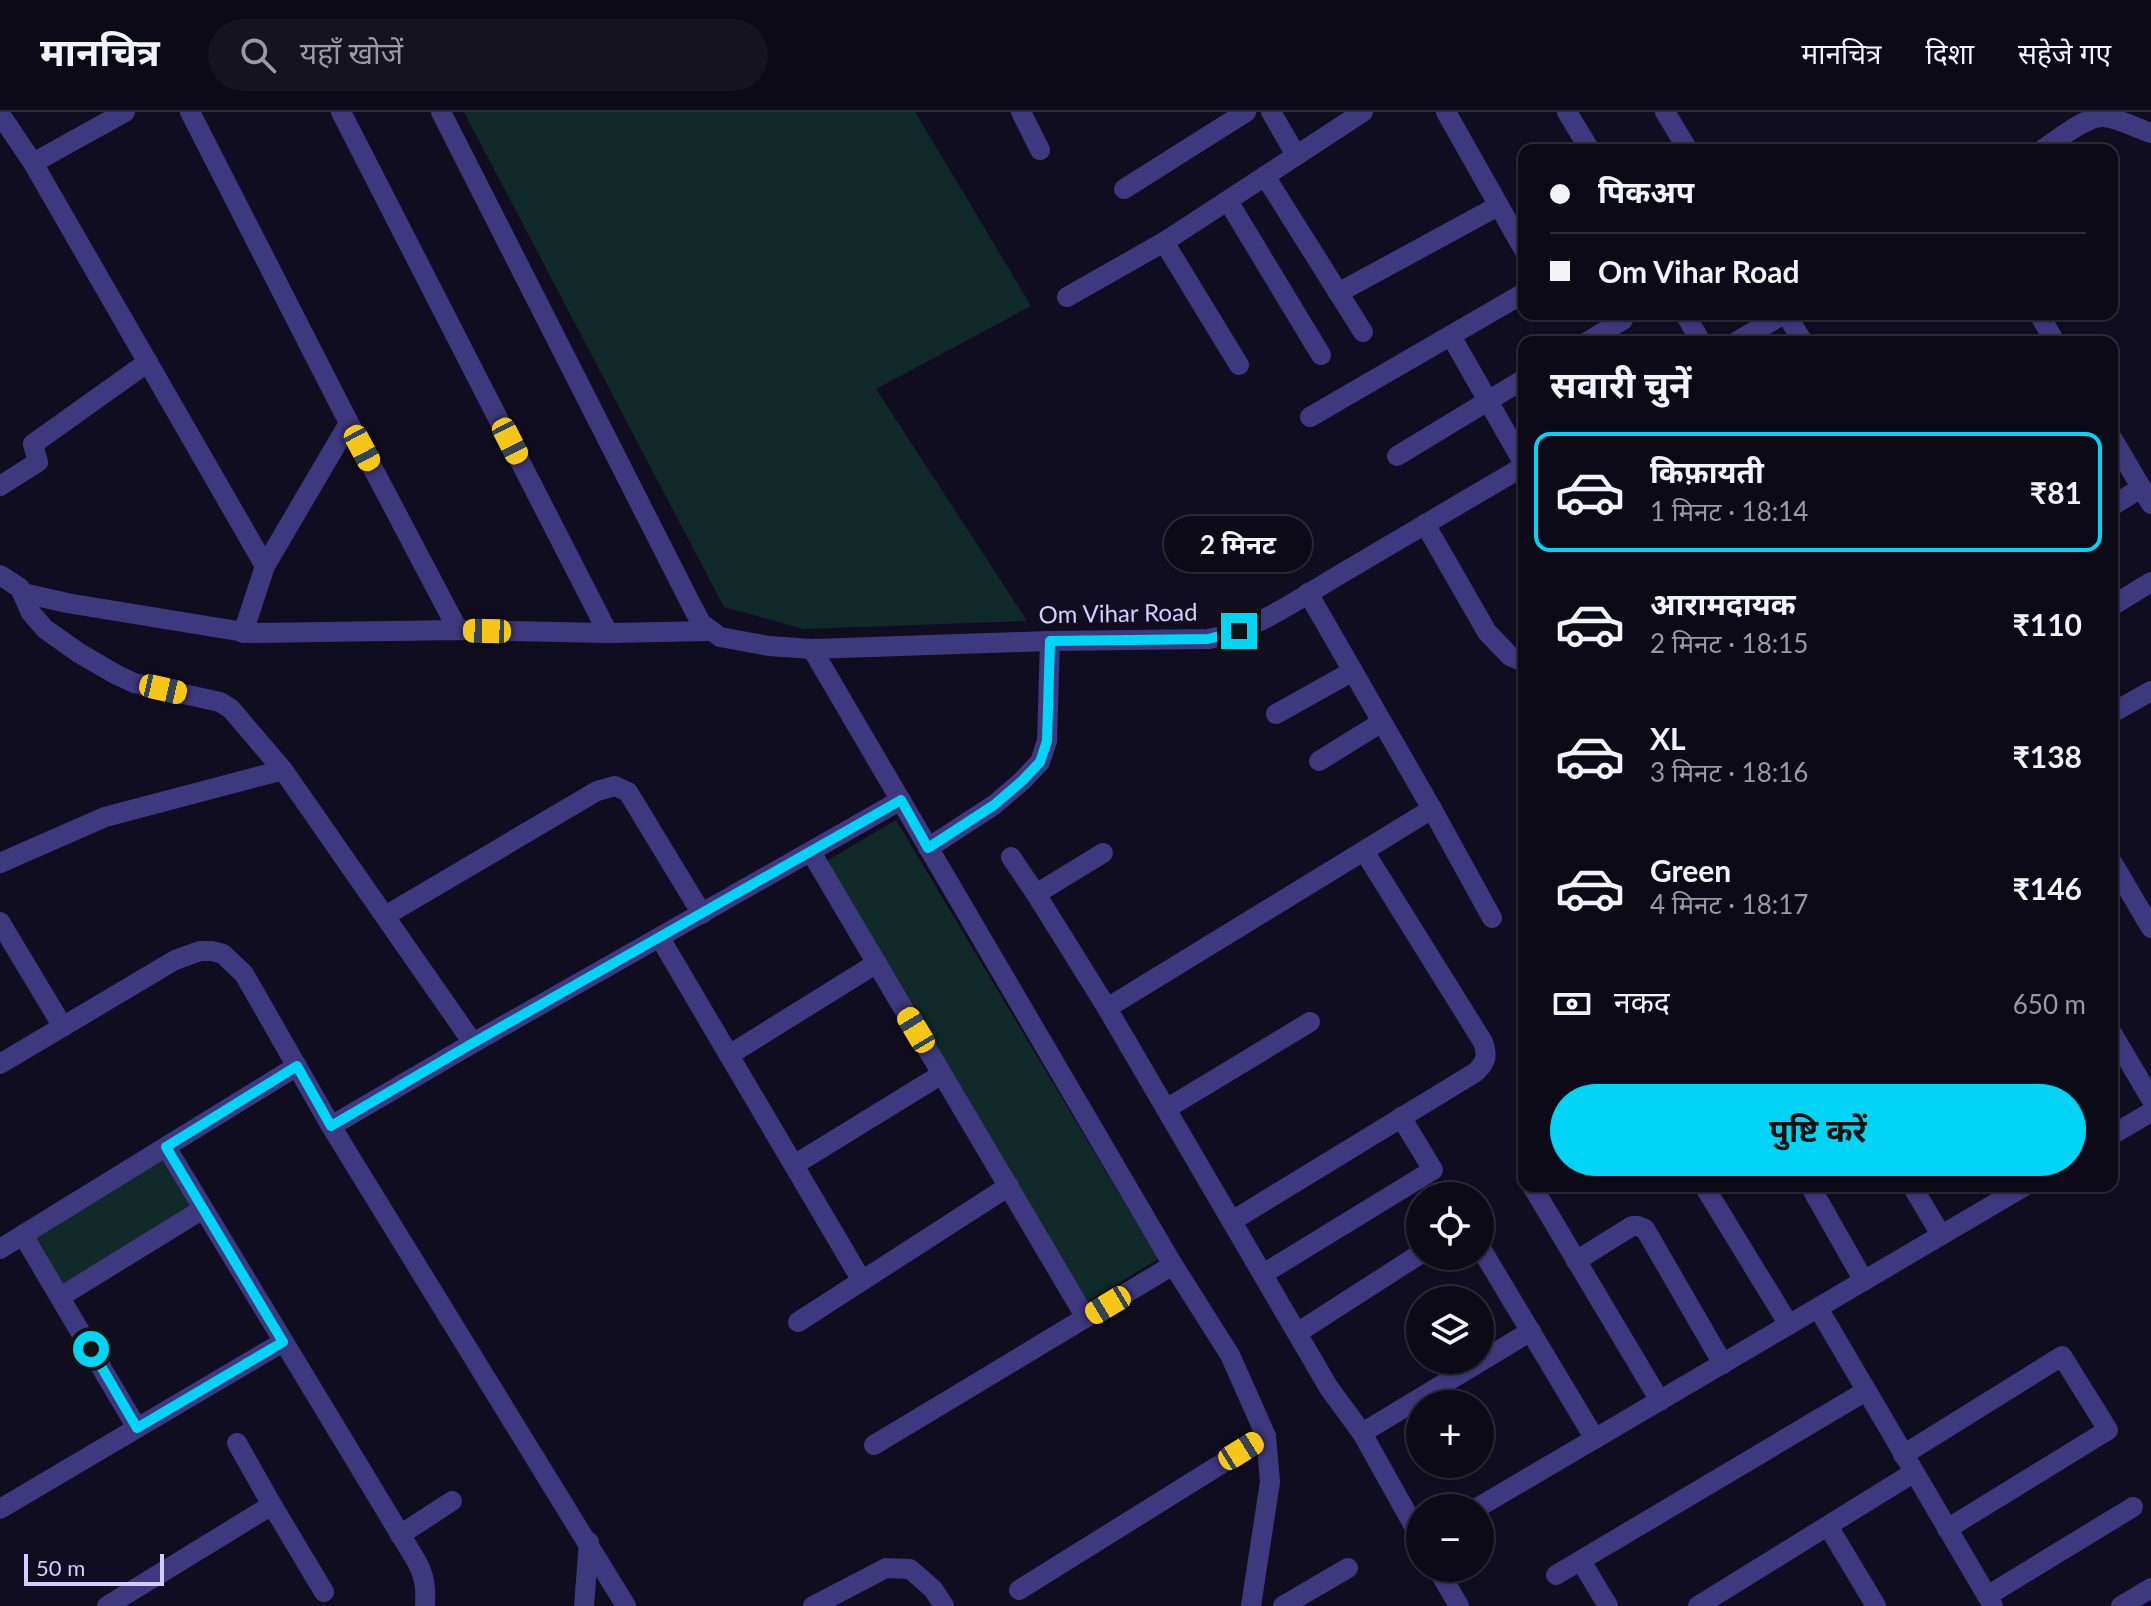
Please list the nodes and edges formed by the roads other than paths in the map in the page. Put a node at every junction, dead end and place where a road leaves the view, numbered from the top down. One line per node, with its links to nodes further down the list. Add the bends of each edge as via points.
1 (125, 112): 20 (street)
2 (190, 112): 42 (street)
3 (341, 112): 60 (street)
4 (441, 112): 58 (street, via 691,604)
5 (1021, 112): 18 (street)
6 (1246, 112): 22 (street)
7 (1271, 112): 19 (street)
8 (1363, 112): 19 (street)
9 (1446, 112): 24 (street)
10 (1567, 112): 15 (street)
11 (1665, 112): 16 (street)
12 (0, 114): 20 (street)
13 (2093, 115): 14 (street); 17 (street)
14 (2151, 133)
15 (1586, 144)
16 (1684, 144)
17 (2051, 144)
18 (1040, 150)
19 (1296, 155): 21 (street)
20 (33, 163): 37 (street)
21 (1265, 176): 23 (street); 27 (street)
22 (1124, 189)
23 (1228, 201): 26 (street); 36 (street)
24 (1498, 206): 25 (street); 27 (street)
25 (1518, 240)
26 (1164, 242): 28 (street); 38 (street)
27 (1338, 293): 32 (street)
28 (1067, 297)
29 (1518, 297): 33 (street)
30 (1623, 320): 34 (street)
31 (1774, 320): 35 (street)
32 (1363, 332)
33 (1451, 336): 40 (street); 41 (street)
34 (1597, 336)
35 (1746, 336)
36 (1321, 355)
37 (148, 362): 47 (street, via 33,444 38,462); 51 (street)
38 (1239, 365)
39 (1518, 383): 40 (street)
40 (1488, 401): 44 (street); 45 (street)
41 (1310, 417)
42 (349, 423): 51 (street); 57 (street)
43 (2118, 448): 48 (street)
44 (1518, 454)
45 (1397, 456)
46 (1518, 469): 50 (street, Om Vihar Road)
47 (0, 486)
48 (2146, 496): 49 (street)
49 (2118, 504)
50 (1425, 524): 55 (street, Om Vihar Road); 63 (street, via 1487,632)
51 (265, 566): 59 (street)
52 (0, 575): 54 (street)
53 (2151, 582): 56 (street)
54 (23, 593): 59 (street, Om Vihar Road); 70 (street, via 45,629 117,675 220,702)
55 (1308, 593): 61 (street, Om Vihar Road, via 1226,636); 64 (street)
56 (2118, 602)
57 (458, 630): 59 (street, Om Vihar Road); 60 (street, Om Vihar Road)
58 (712, 631): 60 (street, Om Vihar Road); 62 (street, Om Vihar Road, via 733,641)
59 (243, 633)
60 (608, 633)
61 (1050, 641): 62 (street, Om Vihar Road); 73 (street, via 1047,741 1040,762 994,805)
62 (812, 649): 71 (street)
63 (1518, 659)
64 (1353, 671): 67 (street); 68 (street)
65 (2151, 691): 66 (street)
66 (2118, 710)
67 (1276, 714)
68 (1382, 722): 69 (street); 72 (street)
69 (1319, 761)
70 (283, 770): 78 (street, via 105,817); 82 (street)
71 (901, 800): 73 (street); 75 (street)
72 (1432, 809): 74 (street); 83 (street)
73 (928, 848): 118 (street)
74 (1364, 851): 88 (street); 100 (street, via 1486,1051 1476,1072)
75 (811, 852): 81 (street); 87 (street)
76 (1103, 853): 80 (street)
77 (1011, 857): 80 (street)
78 (0, 863)
79 (2118, 872): 85 (street)
80 (1036, 894): 88 (street)
81 (702, 914): 82 (street, via 628,792 615,786 597,791); 86 (street)
82 (385, 916): 91 (street)
83 (1492, 918)
84 (0, 922): 90 (street)
85 (2151, 928)
86 (660, 938): 91 (street); 93 (street)
87 (877, 963): 93 (street); 96 (street)
88 (1107, 1008): 98 (street)
89 (1310, 1022): 98 (street)
90 (63, 1027): 94 (street); 95 (street, via 175,960 212,951 244,974)
91 (473, 1043): 101 (street)
92 (2118, 1043): 97 (street)
93 (729, 1055): 104 (street)
94 (0, 1064)
95 (297, 1066): 101 (street); 103 (street)
96 (942, 1074): 104 (street); 105 (street)
97 (2151, 1099)
98 (1166, 1109): 112 (street)
99 (2151, 1112): 102 (street)
100 (1401, 1117): 112 (street); 120 (street, via 1433,1170)
101 (331, 1126): 150 (street)
102 (2118, 1131)
103 (166, 1147): 111 (street); 113 (street)
104 (794, 1165): 121 (street)
105 (1009, 1186): 121 (street); 125 (street)
106 (1536, 1192): 116 (street)
107 (1708, 1192): 127 (street)
108 (1813, 1192): 122 (street)
109 (1916, 1192): 114 (street)
110 (1998, 1193): 114 (street)
111 (203, 1209): 123 (street); 130 (street)
112 (1232, 1221): 120 (street)
113 (23, 1235): 115 (street); 123 (street)
114 (1941, 1235): 122 (street)
115 (0, 1249)
116 (1576, 1261): 131 (street, via 1632,1226 1645,1229); 133 (street)
117 (1406, 1263): 129 (street)
118 (1173, 1265): 125 (street); 136 (street, via 1230,1355)
119 (1494, 1270): 128 (street)
120 (1263, 1274): 129 (street)
121 (862, 1281): 126 (street)
122 (1864, 1281): 124 (street)
123 (60, 1297): 134 (street)
124 (1818, 1308): 127 (street); 132 (street)
125 (1086, 1318): 139 (street)
126 (798, 1322)
127 (1789, 1325): 131 (street)
128 (1531, 1331): 135 (street); 137 (street)
129 (1297, 1333): 135 (street)
130 (283, 1342): 134 (street); 149 (street)
131 (1723, 1364): 133 (street)
132 (1866, 1391): 140 (street); 151 (street)
133 (1660, 1401): 137 (street)
134 (137, 1428): 145 (street)
135 (1362, 1433): 146 (street)
136 (1266, 1436): 156 (street); 165 (street, via 1270,1482)
137 (1595, 1439): 141 (street)
138 (237, 1443): 143 (street)
139 (874, 1445)
140 (1908, 1464): 147 (street); 148 (street); 148 (street, via 2062,1356 2108,1430)
141 (1494, 1498)
142 (452, 1501): 149 (street)
143 (272, 1505): 157 (street); 159 (street)
144 (2133, 1507): 158 (street)
145 (0, 1509)
146 (1406, 1512)
147 (1828, 1526): 169 (street); 170 (street)
148 (1947, 1529): 158 (street)
149 (400, 1535): 160 (street, via 423,1575)
150 (589, 1542): 161 (street); 162 (street)
151 (1581, 1561): 153 (street); 168 (street)
152 (1348, 1568): 166 (street)
153 (1556, 1575)
154 (1445, 1582): 167 (street)
155 (2151, 1588): 171 (street)
156 (1019, 1590)
157 (324, 1592)
158 (1990, 1601)
159 (107, 1606)
160 (425, 1606)
161 (584, 1606)
162 (626, 1606)
163 (813, 1606): 164 (street, via 886,1568 910,1569)
164 (944, 1606)
165 (1251, 1606)
166 (1283, 1606)
167 (1459, 1606)
168 (1608, 1606)
169 (1698, 1606)
170 (1876, 1606)
171 (2121, 1606)

